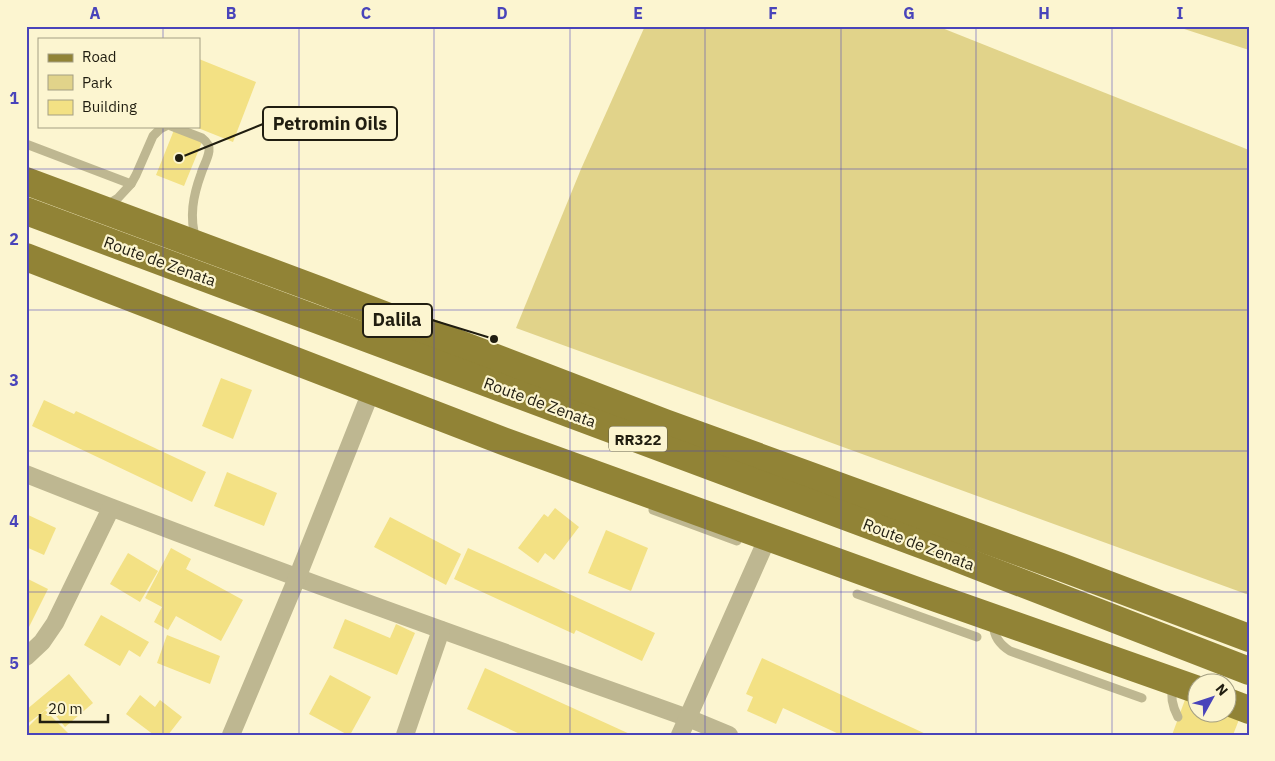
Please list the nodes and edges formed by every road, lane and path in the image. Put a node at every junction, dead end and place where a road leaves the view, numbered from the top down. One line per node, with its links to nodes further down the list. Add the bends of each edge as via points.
1 (160, 128): 5 (lane, via 153,136)
2 (176, 128): 9 (lane, via 202,138 208,145 209,152 191,210)
3 (26, 144): 5 (lane)
4 (26, 181): 6 (main road, Route de Zenata / RR322)
5 (131, 184): 6 (lane, via 118,198)
6 (98, 208): 9 (main road, Route de Zenata / RR322)
7 (26, 211): 25 (main road, Route de Zenata / RR322, via 935,549)
8 (26, 227): 27 (main road, Route de Zenata / RR322)
9 (197, 245): 23 (main road, Route de Zenata / RR322, via 665,423)
10 (26, 257): 11 (main road)
11 (372, 390): 15 (main road); 18 (street)
12 (26, 474): 14 (street)
13 (645, 507): 15 (lane)
14 (111, 508): 18 (street); 24 (street, via 55,623)
15 (711, 524): 16 (main road); 17 (lane)
16 (768, 537): 20 (main road); 30 (street)
17 (737, 541)
18 (297, 578): 22 (street); 31 (street)
19 (856, 594): 20 (lane)
20 (900, 597): 21 (main road)
21 (985, 628): 26 (main road); 28 (lane, via 993,625 996,638 1010,650)
22 (440, 630): 30 (street); 32 (street)
23 (1249, 638)
24 (27, 656)
25 (1249, 671)
26 (1186, 686): 29 (lane, via 1172,691)
27 (1249, 686)
28 (1142, 698)
29 (1178, 717)
30 (688, 718): 33 (street); 34 (street)
31 (231, 735)
32 (405, 735)
33 (680, 735)
34 (729, 735)

